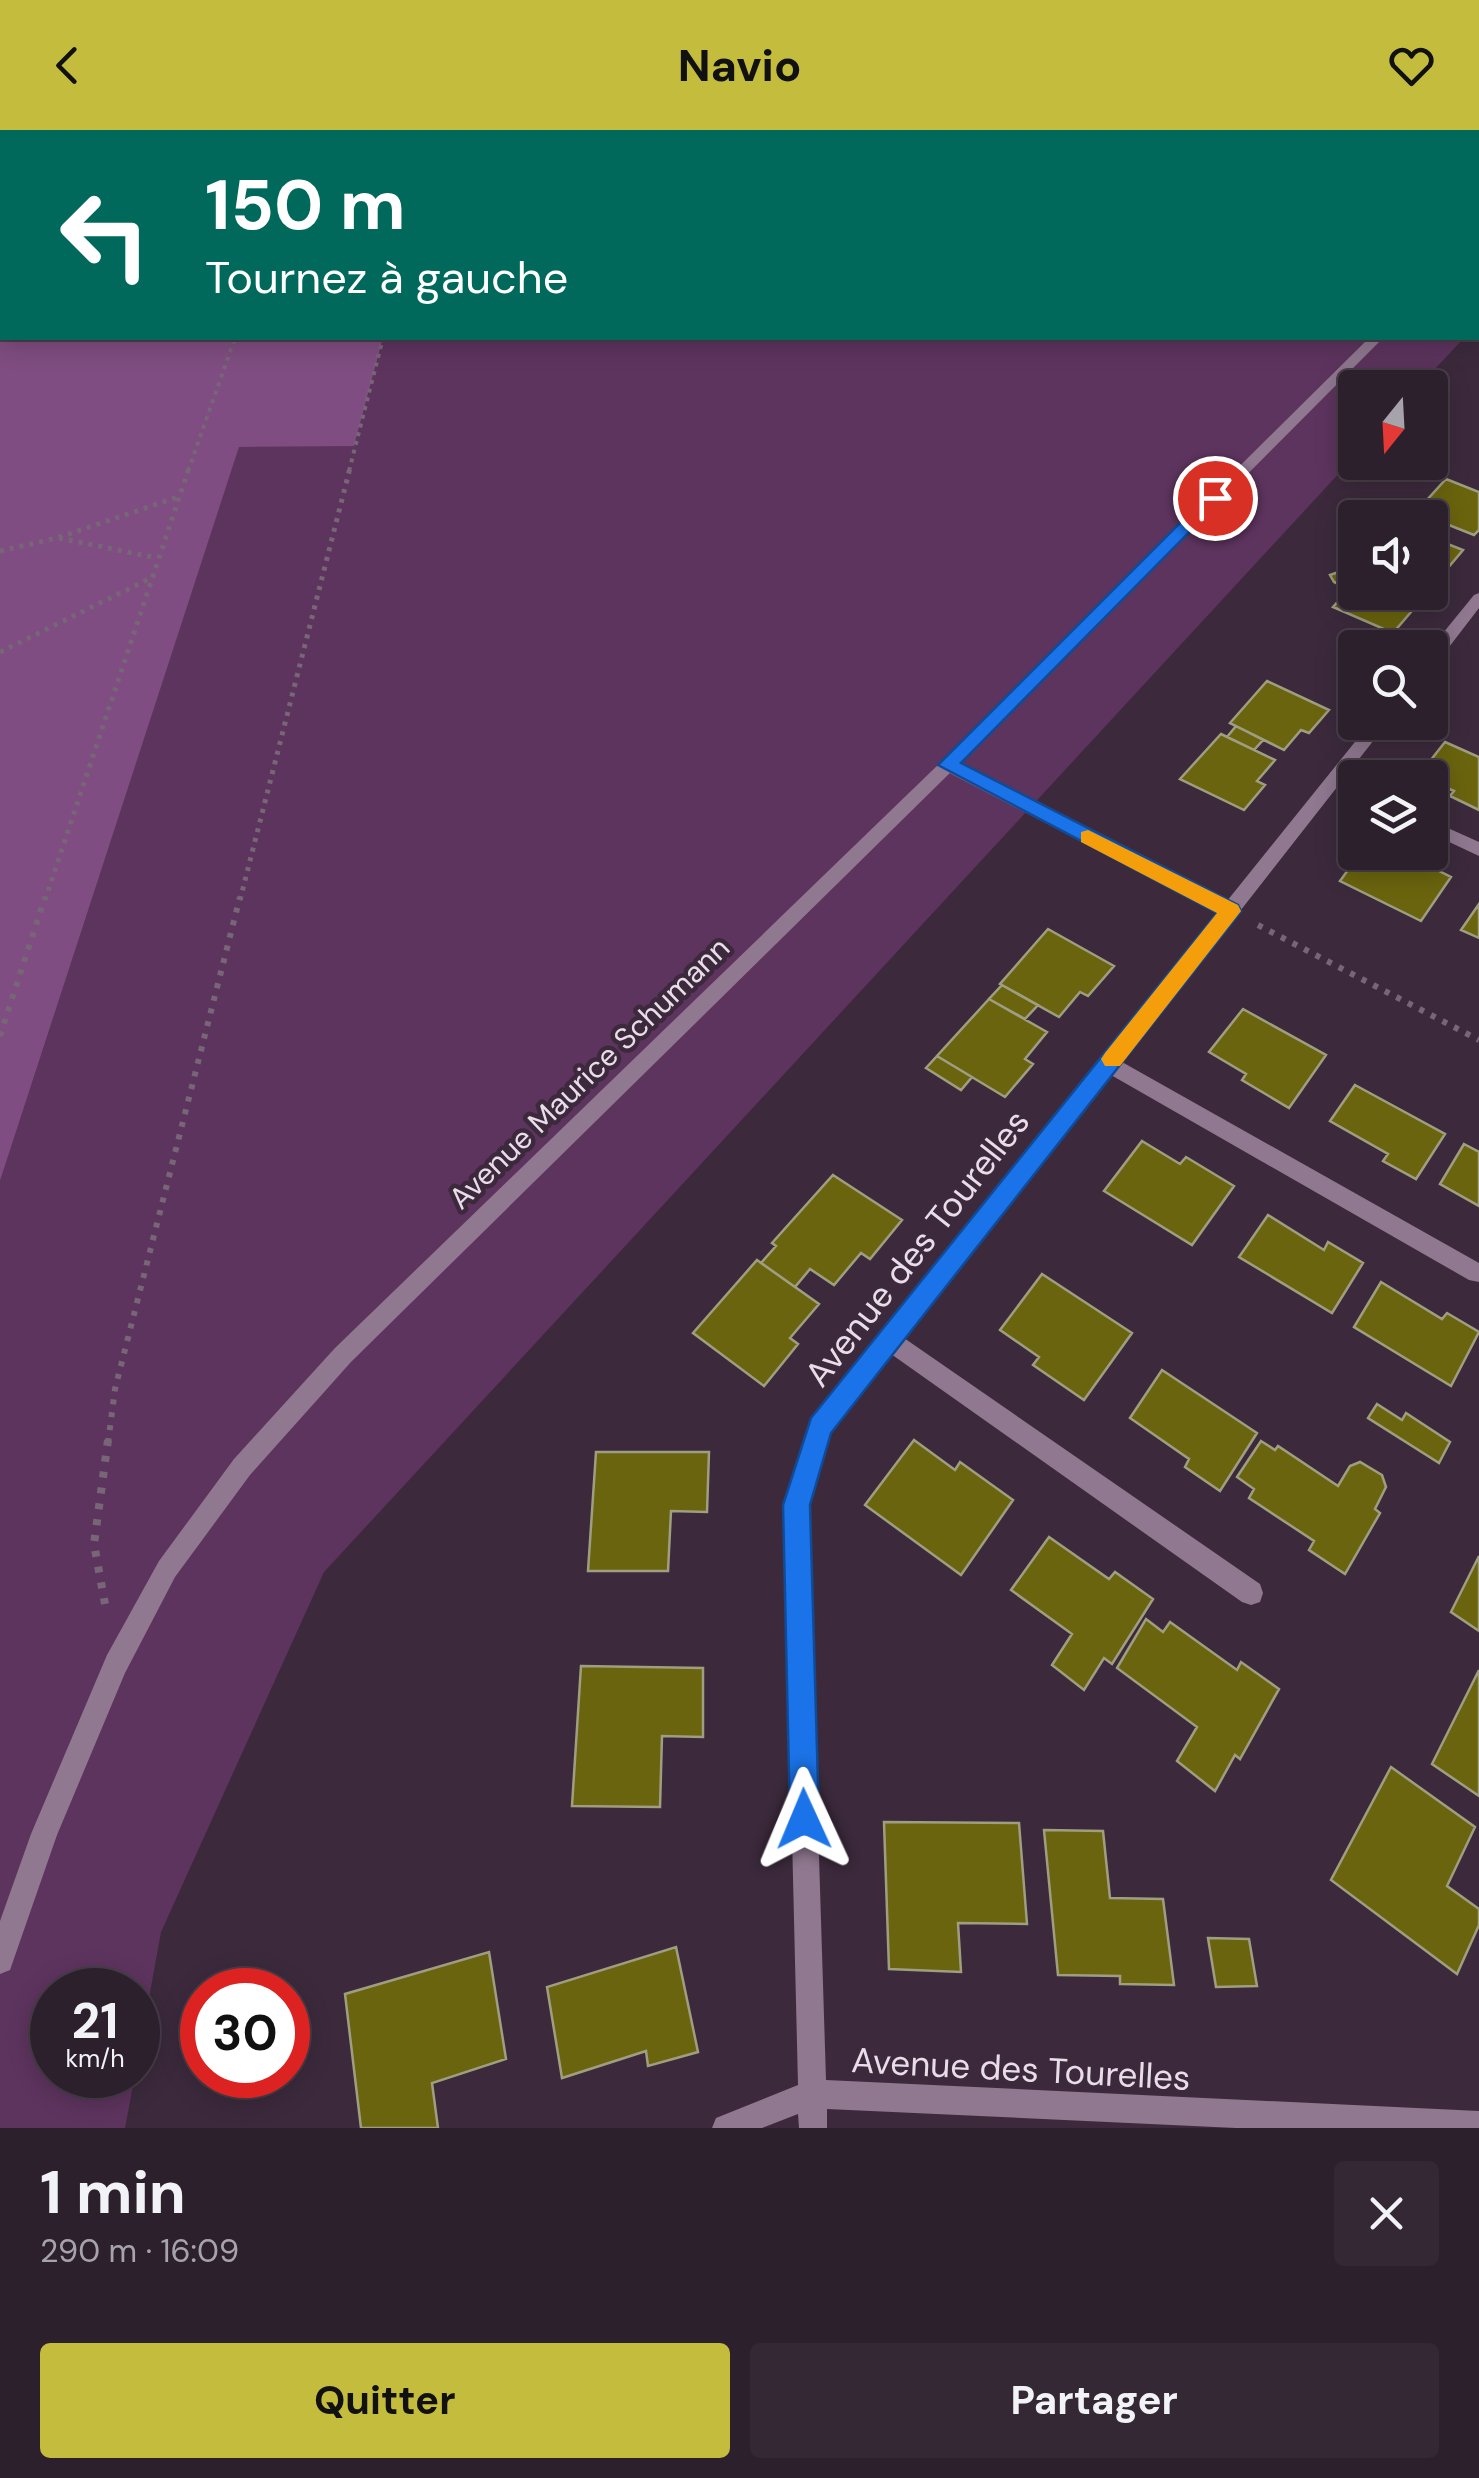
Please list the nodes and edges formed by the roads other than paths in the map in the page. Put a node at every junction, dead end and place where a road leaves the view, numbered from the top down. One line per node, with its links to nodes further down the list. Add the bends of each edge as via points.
1 (1374, 340): 4 (street, Avenue Maurice Schumann)
2 (1476, 606): 3 (street)
3 (1448, 639)
4 (948, 765): 8 (street); 13 (street, Avenue Maurice Schumann, via 343,1356 220,1496 167,1569 116,1664 44,1834)
5 (1338, 793): 8 (street, Avenue des Tourelles)
6 (1448, 835): 7 (street)
7 (1479, 850)
8 (1230, 911): 9 (street, Avenue des Tourelles)
9 (1109, 1064): 10 (street); 11 (street, Avenue des Tourelles)
10 (1477, 1273)
11 (890, 1340): 12 (street); 14 (street, Avenue des Tourelles, via 820,1427 796,1505)
12 (1252, 1593)
13 (0, 1960)
14 (812, 2094): 15 (street, Avenue des Tourelles); 16 (street); 17 (street)
15 (1479, 2125)
16 (726, 2128)
17 (813, 2128)

